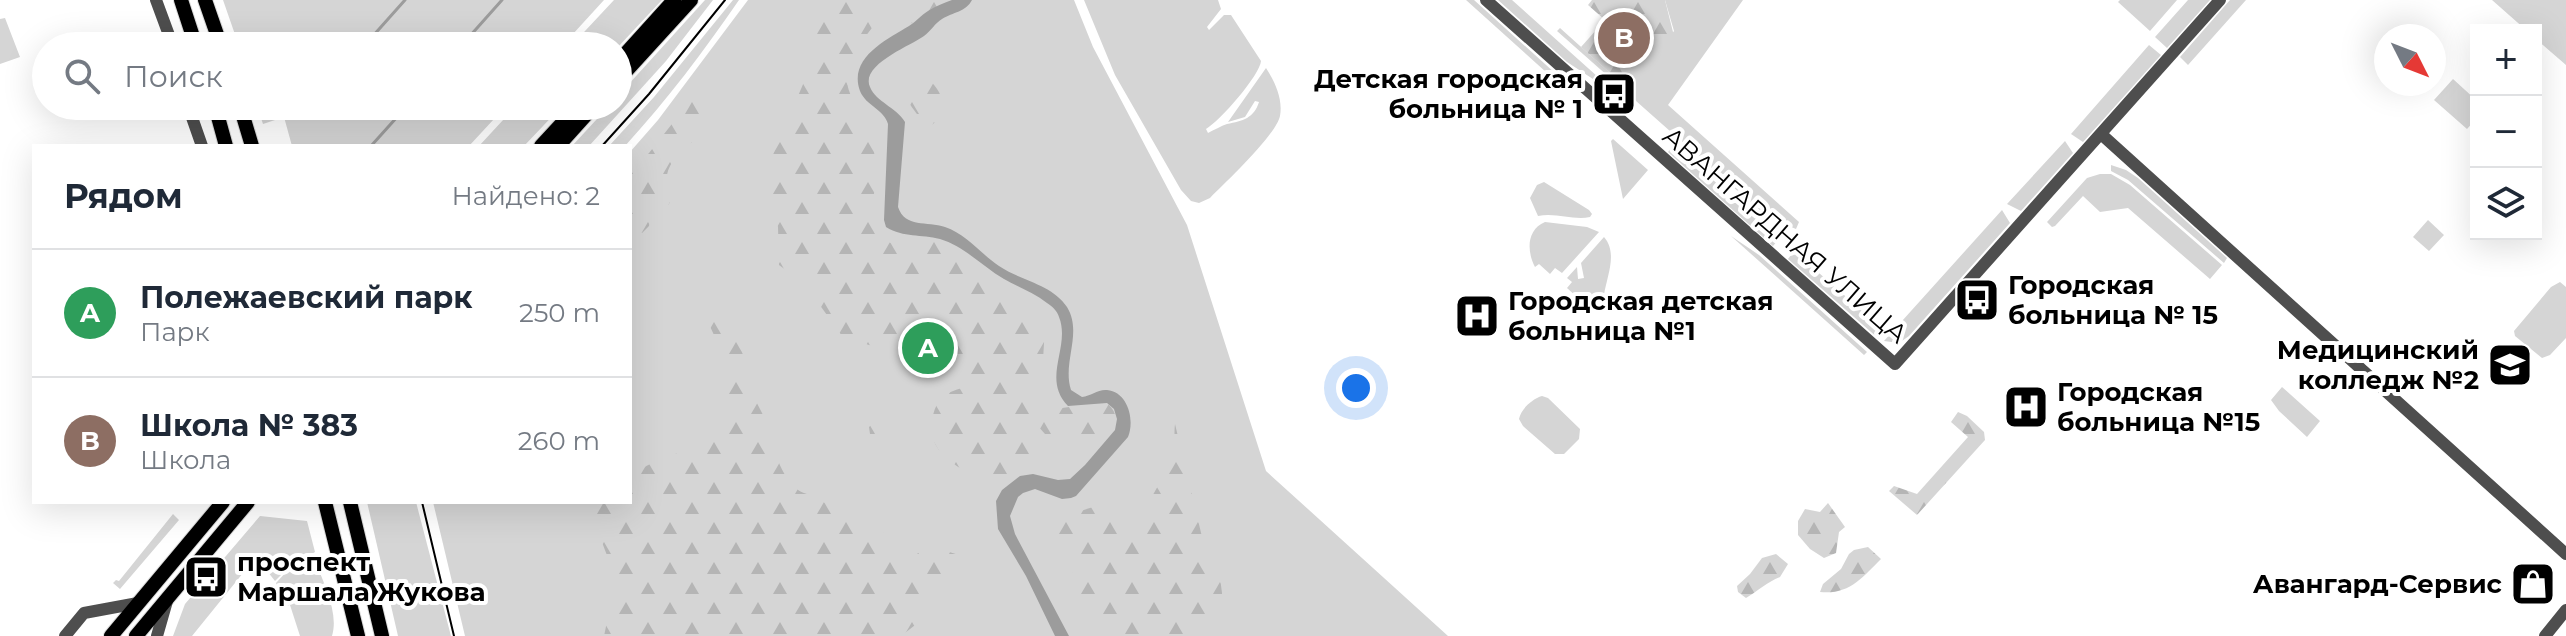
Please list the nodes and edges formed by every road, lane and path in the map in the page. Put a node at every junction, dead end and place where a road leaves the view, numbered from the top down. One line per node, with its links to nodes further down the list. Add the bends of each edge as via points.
1 (156, 0): 8 (street)
2 (181, 0): 9 (main road)
3 (205, 0): 10 (main road)
4 (674, 0): 11 (main road)
5 (691, 0): 12 (main road)
6 (1486, 0): 18 (street, АВАНГАРДНАЯ УЛИЦА, via 1895,364)
7 (2220, 0): 18 (street)
8 (168, 32)
9 (191, 32)
10 (216, 32)
11 (632, 46)
12 (632, 65)
13 (193, 120): 19 (street)
14 (219, 120): 20 (main road)
15 (244, 120): 21 (main road)
16 (565, 120): 22 (main road)
17 (581, 120): 23 (main road)
18 (2101, 134): 28 (street)
19 (201, 144)
20 (225, 144)
21 (251, 144)
22 (543, 144)
23 (560, 144)
24 (221, 504): 30 (main road)
25 (246, 504): 29 (main road)
26 (325, 504): 32 (main road)
27 (350, 504): 39 (main road)
28 (2566, 554)
29 (167, 600): 35 (main road); 36 (street)
30 (138, 603): 33 (street, via 84,613); 34 (main road)
31 (2566, 610): 40 (street)
32 (353, 618): 37 (street); 38 (main road)
33 (65, 636)
34 (111, 636)
35 (136, 636)
36 (157, 636)
37 (346, 636)
38 (358, 636)
39 (382, 636)
40 (2545, 636)

